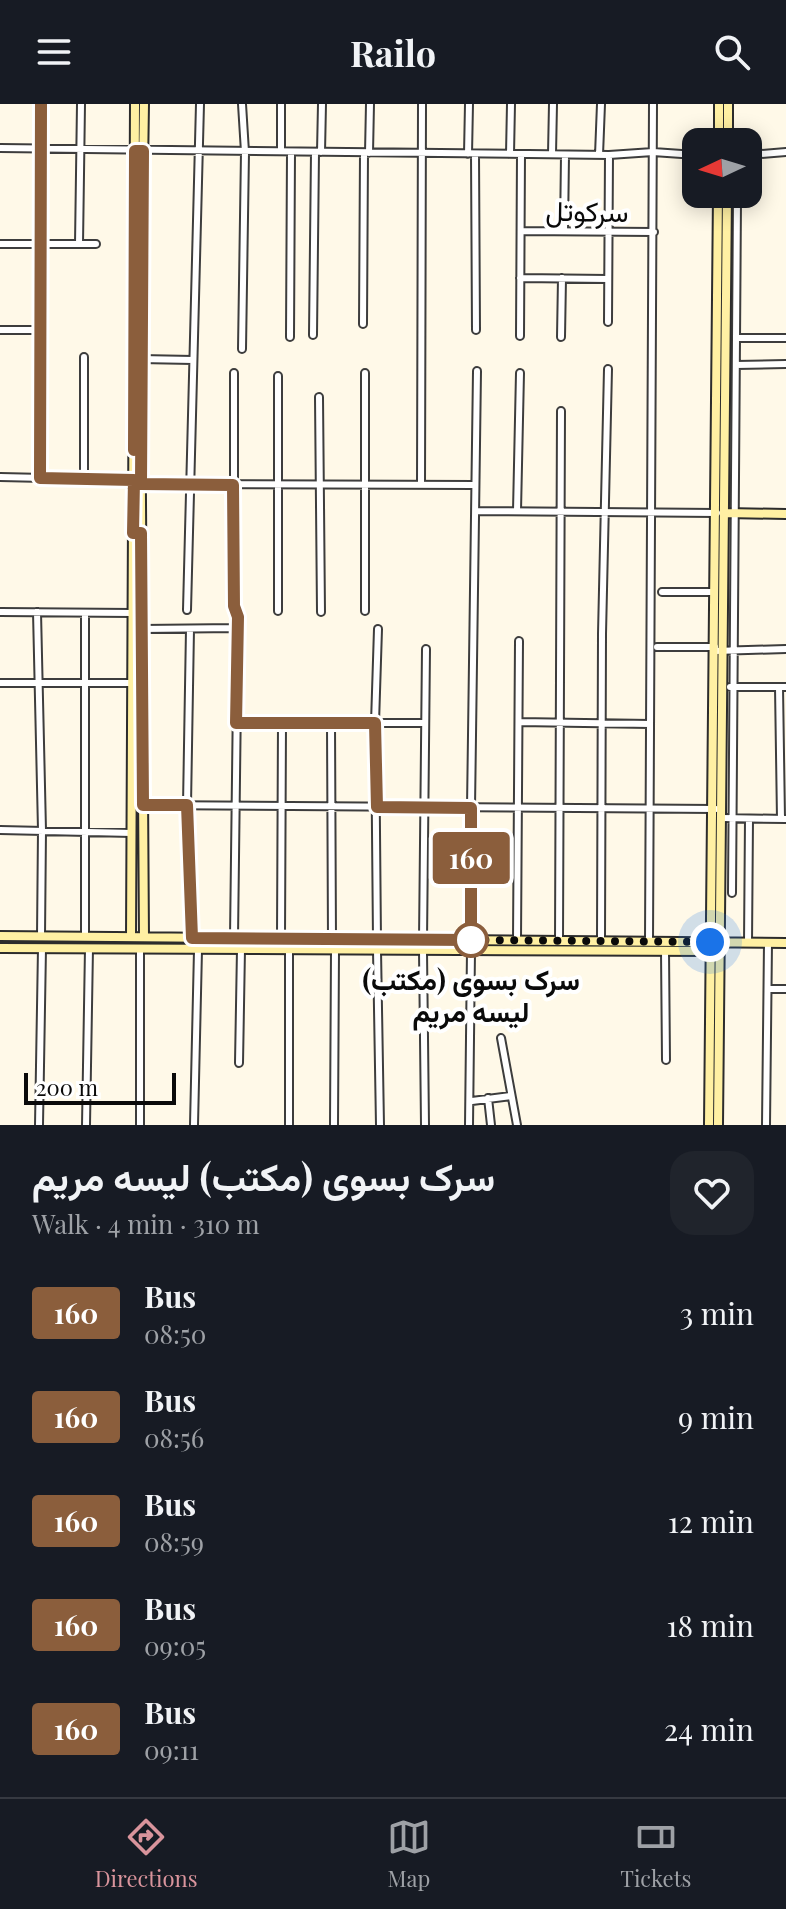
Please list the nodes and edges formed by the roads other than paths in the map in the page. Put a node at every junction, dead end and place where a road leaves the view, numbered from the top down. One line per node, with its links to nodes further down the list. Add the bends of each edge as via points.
1 (41, 104): 21 (street)
2 (81, 104): 22 (street)
3 (135, 104): 23 (main road)
4 (144, 104): 23 (main road)
5 (200, 104): 24 (street)
6 (242, 104): 26 (street)
7 (281, 104): 25 (street)
8 (322, 104): 28 (street)
9 (370, 104): 31 (street)
10 (422, 104): 32 (street)
11 (469, 104): 33 (street)
12 (511, 104): 34 (street)
13 (553, 104): 36 (street)
14 (601, 104): 40 (street)
15 (653, 104): 29 (street)
16 (719, 104): 18 (main road)
17 (728, 104): 19 (main road)
18 (719, 128)
19 (728, 128)
20 (0, 148): 21 (street)
21 (40, 149): 22 (street); 48 (street)
22 (81, 150): 23 (street); 50 (street)
23 (139, 151): 24 (street); 68 (main road); 83 (main road)
24 (199, 151): 26 (street); 69 (street)
25 (281, 151): 26 (street); 27 (street)
26 (245, 152): 66 (street)
27 (291, 152): 28 (street); 62 (street)
28 (318, 152): 31 (street); 60 (street)
29 (653, 152): 37 (street); 41 (street); 47 (street)
30 (786, 152): 38 (street)
31 (367, 153): 32 (street); 56 (street)
32 (422, 153): 33 (street); 89 (street)
33 (472, 154): 34 (street); 59 (street)
34 (510, 154): 35 (street)
35 (521, 154): 36 (street); 44 (street)
36 (552, 154): 39 (street)
37 (682, 154)
38 (762, 154)
39 (565, 155): 40 (street); 45 (street)
40 (599, 155): 41 (street)
41 (609, 155): 46 (street)
42 (723, 208): 96 (main road)
43 (737, 208): 64 (street)
44 (521, 231): 45 (street, سرکوتل); 52 (street)
45 (564, 231): 46 (street, سرکوتل)
46 (608, 232): 47 (street, سرکوتل); 54 (street)
47 (654, 232): 95 (street)
48 (41, 243): 49 (street); 50 (street); 58 (street)
49 (0, 244)
50 (79, 244): 51 (street)
51 (96, 244)
52 (520, 278): 53 (street); 61 (street)
53 (562, 278): 54 (street); 63 (street)
54 (608, 279): 55 (street)
55 (608, 322)
56 (363, 324)
57 (0, 330): 58 (street)
58 (40, 330): 81 (street)
59 (476, 330)
60 (313, 335)
61 (520, 336)
62 (290, 337)
63 (561, 337)
64 (736, 338): 65 (street); 71 (street)
65 (786, 338)
66 (242, 349)
67 (84, 357): 82 (street)
68 (140, 359): 69 (street); 83 (main road)
69 (193, 360): 84 (street)
70 (786, 364): 71 (street)
71 (736, 365): 96 (street)
72 (608, 369): 94 (street)
73 (477, 371): 90 (street)
74 (234, 373): 85 (street)
75 (365, 373): 88 (street)
76 (520, 373): 92 (street)
77 (278, 376): 86 (street)
78 (319, 397): 87 (street)
79 (561, 411): 93 (street)
80 (0, 477): 81 (street)
81 (40, 478): 82 (street)
82 (84, 478): 83 (street)
83 (137, 482): 84 (street); 98 (main road)
84 (190, 484): 85 (street); 102 (street)
85 (233, 485): 86 (street); 110 (street)
86 (277, 485): 87 (street); 103 (street)
87 (320, 485): 88 (street); 107 (street)
88 (365, 485): 89 (street); 104 (street)
89 (421, 485): 90 (street)
90 (475, 485): 91 (street)
91 (476, 511): 92 (street); 143 (street)
92 (517, 511): 93 (street)
93 (561, 511): 94 (street); 126 (street)
94 (605, 512): 95 (street); 127 (street)
95 (649, 512): 96 (street); 133 (street)
96 (726, 513): 97 (main road); 99 (main road); 118 (street)
97 (786, 514)
98 (137, 533): 109 (main road); 111 (main road)
99 (720, 574): 101 (main road); 118 (main road)
100 (662, 592): 101 (street)
101 (716, 592): 118 (main road)
102 (187, 610)
103 (278, 611)
104 (365, 611)
105 (0, 612): 106 (street)
106 (37, 612): 108 (street); 121 (street)
107 (321, 612)
108 (85, 613): 109 (street); 119 (street)
109 (133, 613): 122 (main road)
110 (237, 628): 112 (street); 128 (street)
111 (141, 629): 112 (street); 134 (main road)
112 (190, 629): 135 (street)
113 (378, 629): 130 (street)
114 (519, 641): 125 (street)
115 (657, 647): 118 (street)
116 (426, 649): 131 (street)
117 (786, 649): 118 (street)
118 (722, 650): 123 (main road); 146 (main road)
119 (84, 682): 121 (street); 122 (street); 152 (street)
120 (0, 683): 121 (street)
121 (39, 683): 151 (street)
122 (133, 683): 153 (main road)
123 (728, 687): 124 (street); 146 (main road); 147 (street)
124 (782, 687): 149 (street)
125 (519, 722): 126 (street); 144 (street)
126 (558, 722): 127 (street); 141 (street)
127 (602, 722): 133 (street); 142 (street)
128 (236, 723): 129 (street); 136 (street)
129 (282, 723): 132 (street); 137 (street)
130 (375, 723): 131 (street); 132 (street); 139 (street)
131 (423, 723): 140 (street)
132 (331, 724): 138 (street)
133 (650, 724): 145 (street)
134 (143, 805): 135 (street); 159 (main road)
135 (187, 805): 136 (street); 160 (street)
136 (234, 806): 137 (street); 161 (street)
137 (282, 806): 138 (street); 162 (street)
138 (330, 807): 139 (street); 163 (street)
139 (377, 807): 140 (street); 164 (street)
140 (422, 807): 143 (street); 176 (street)
141 (558, 807): 142 (street); 144 (street); 169 (street)
142 (602, 807): 145 (street); 170 (street)
143 (471, 808): 144 (street); 166 (street)
144 (519, 808): 168 (street)
145 (648, 809): 146 (street); 171 (street)
146 (719, 812): 147 (street); 175 (main road)
147 (733, 818): 148 (street); 154 (street)
148 (749, 819): 149 (street); 172 (street)
149 (783, 819)
150 (0, 830): 151 (street)
151 (42, 830): 152 (street); 156 (street)
152 (85, 832): 153 (street); 157 (street)
153 (132, 833): 158 (main road)
154 (732, 893)
155 (0, 936): 156 (main road)
156 (41, 936): 157 (main road)
157 (85, 937): 158 (main road)
158 (131, 937): 159 (main road)
159 (144, 937): 160 (main road)
160 (192, 938): 161 (main road)
161 (234, 938): 162 (main road)
162 (281, 938): 163 (main road)
163 (332, 939): 164 (main road)
164 (377, 940): 176 (main road)
165 (458, 940): 166 (main road); 176 (main road); 186 (main road)
166 (471, 940): 167 (main road)
167 (488, 940): 168 (main road); 188 (main road)
168 (517, 941): 169 (main road)
169 (559, 941): 170 (main road)
170 (601, 941): 171 (main road)
171 (649, 941): 175 (main road)
172 (748, 943): 173 (main road); 175 (main road)
173 (768, 943): 174 (main road); 190 (street)
174 (786, 943)
175 (717, 945): 189 (main road); 209 (main road); 210 (main road)
176 (423, 946): 185 (main road); 186 (main road); 205 (street)
177 (0, 948): 178 (main road)
178 (42, 948): 179 (main road); 198 (street)
179 (89, 948): 180 (main road); 199 (street)
180 (140, 949): 183 (main road); 200 (street)
181 (241, 949): 182 (main road); 183 (main road); 194 (street)
182 (289, 949): 184 (main road); 202 (street)
183 (198, 950): 201 (street)
184 (335, 950): 185 (main road); 203 (street)
185 (377, 950): 204 (street)
186 (457, 951): 187 (main road)
187 (471, 951): 188 (main road); 197 (street)
188 (487, 951): 189 (main road)
189 (665, 951): 193 (street)
190 (768, 989): 191 (street); 211 (street)
191 (786, 989)
192 (501, 1038): 195 (street)
193 (666, 1060)
194 (239, 1063)
195 (511, 1096): 196 (street); 208 (street)
196 (488, 1098): 197 (street); 207 (street)
197 (472, 1101): 206 (street)
198 (39, 1125)
199 (86, 1125)
200 (140, 1125)
201 (194, 1125)
202 (289, 1125)
203 (334, 1125)
204 (380, 1125)
205 (425, 1125)
206 (469, 1125)
207 (491, 1125)
208 (517, 1125)
209 (709, 1125)
210 (718, 1125)
211 (766, 1125)

